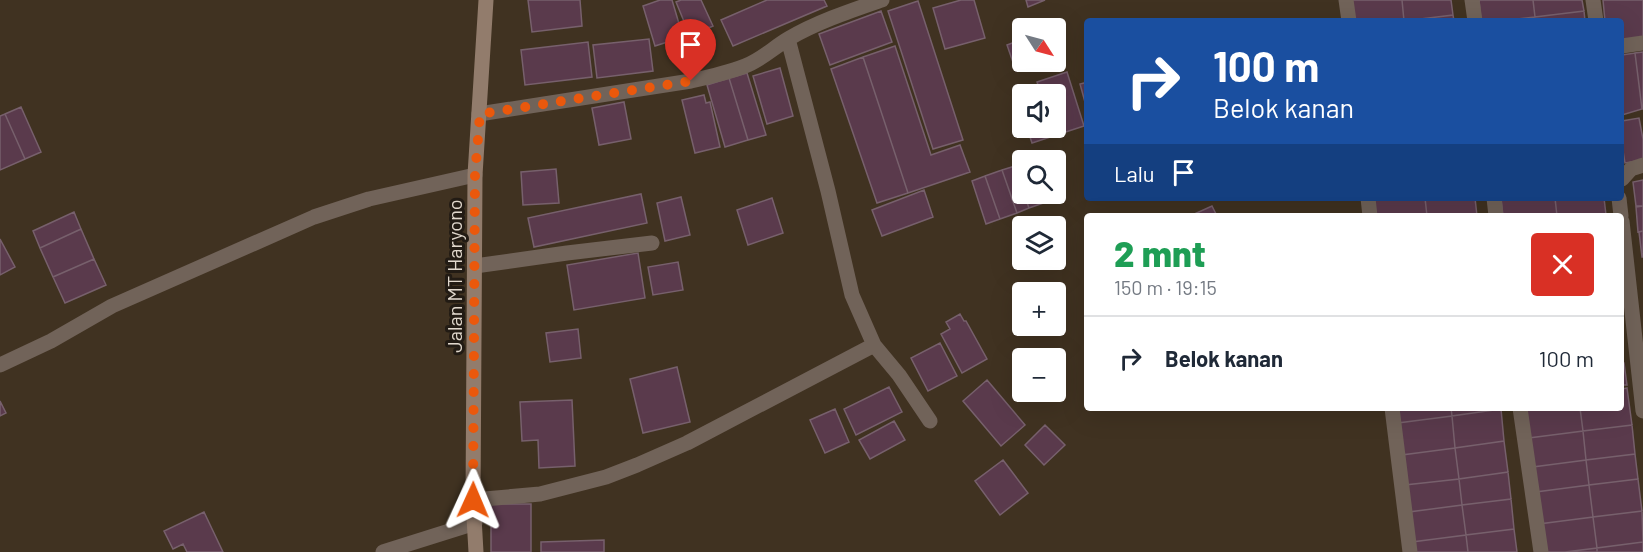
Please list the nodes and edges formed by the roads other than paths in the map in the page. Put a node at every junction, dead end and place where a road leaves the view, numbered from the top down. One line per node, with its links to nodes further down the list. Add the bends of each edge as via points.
1 (486, 0): 12 (main road, Jalan MT Haryono)
2 (882, 0): 9 (street)
3 (1346, 0): 6 (street)
4 (1472, 0): 7 (street)
5 (1593, 0): 8 (street)
6 (1349, 18)
7 (1475, 18)
8 (1596, 18)
9 (788, 39): 12 (street, via 745,66 691,81); 19 (street, via 852,295)
10 (1643, 43): 11 (street)
11 (1624, 46)
12 (480, 114): 14 (main road, Jalan MT Haryono)
13 (1643, 165): 15 (street)
14 (475, 175): 18 (main road, Jalan MT Haryono); 20 (street, via 314,217 112,306)
15 (1624, 177)
16 (1624, 240): 23 (street)
17 (652, 243): 18 (street)
18 (475, 267): 25 (main road, Jalan MT Haryono)
19 (874, 345): 24 (street); 25 (street, via 687,443 606,477 540,494)
20 (0, 365)
21 (1392, 411): 29 (street)
22 (1520, 411): 30 (street)
23 (1643, 411)
24 (930, 421)
25 (473, 500): 26 (main road, Jalan MT Haryono)
26 (475, 523): 27 (street); 28 (main road, Jalan MT Haryono)
27 (383, 552)
28 (476, 552)
29 (1410, 552)
30 (1541, 552)

